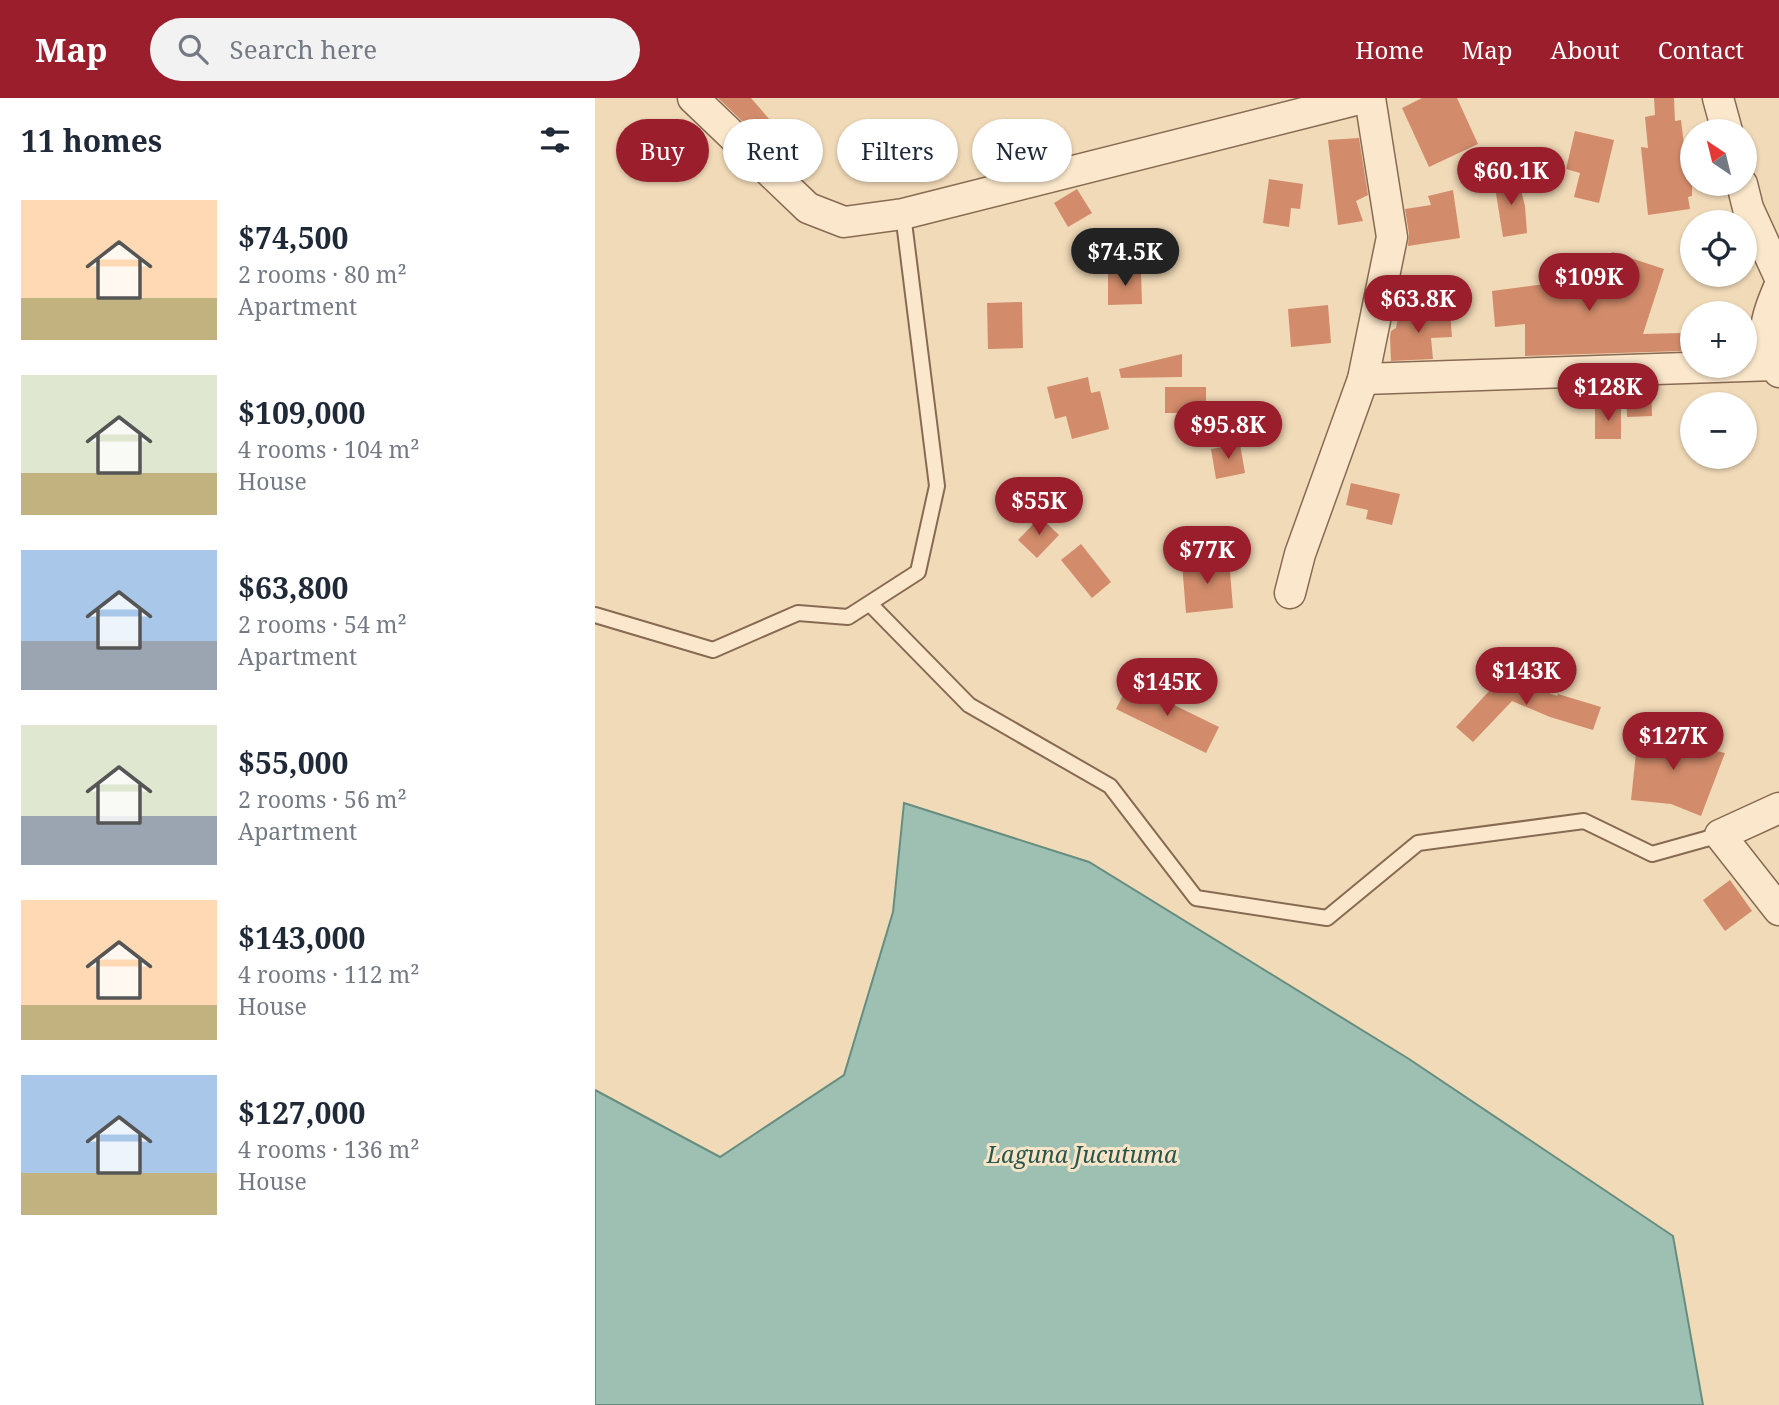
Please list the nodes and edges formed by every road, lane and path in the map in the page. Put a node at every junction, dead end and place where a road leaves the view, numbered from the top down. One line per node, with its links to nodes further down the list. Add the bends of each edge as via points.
1 (693, 98): 7 (street, via 808,208 844,222)
2 (1363, 98): 7 (street)
3 (1370, 98): 11 (street, via 1392,237)
4 (1722, 99): 5 (street)
5 (1725, 119)
6 (1745, 196): 8 (street)
7 (903, 214): 13 (lane, via 937,486 918,572)
8 (1779, 276)
9 (1779, 287): 10 (street, via 1768,314 1765,346)
10 (1777, 368): 11 (street)
11 (1363, 379): 12 (street)
12 (1290, 593)
13 (870, 604): 14 (lane, via 848,617 798,613 713,650); 16 (lane, via 969,705 1110,786 1196,898 1327,918 1418,843 1584,821 1652,854)
14 (595, 615)
15 (1779, 808): 16 (street)
16 (1720, 835): 17 (street)
17 (1779, 910)

